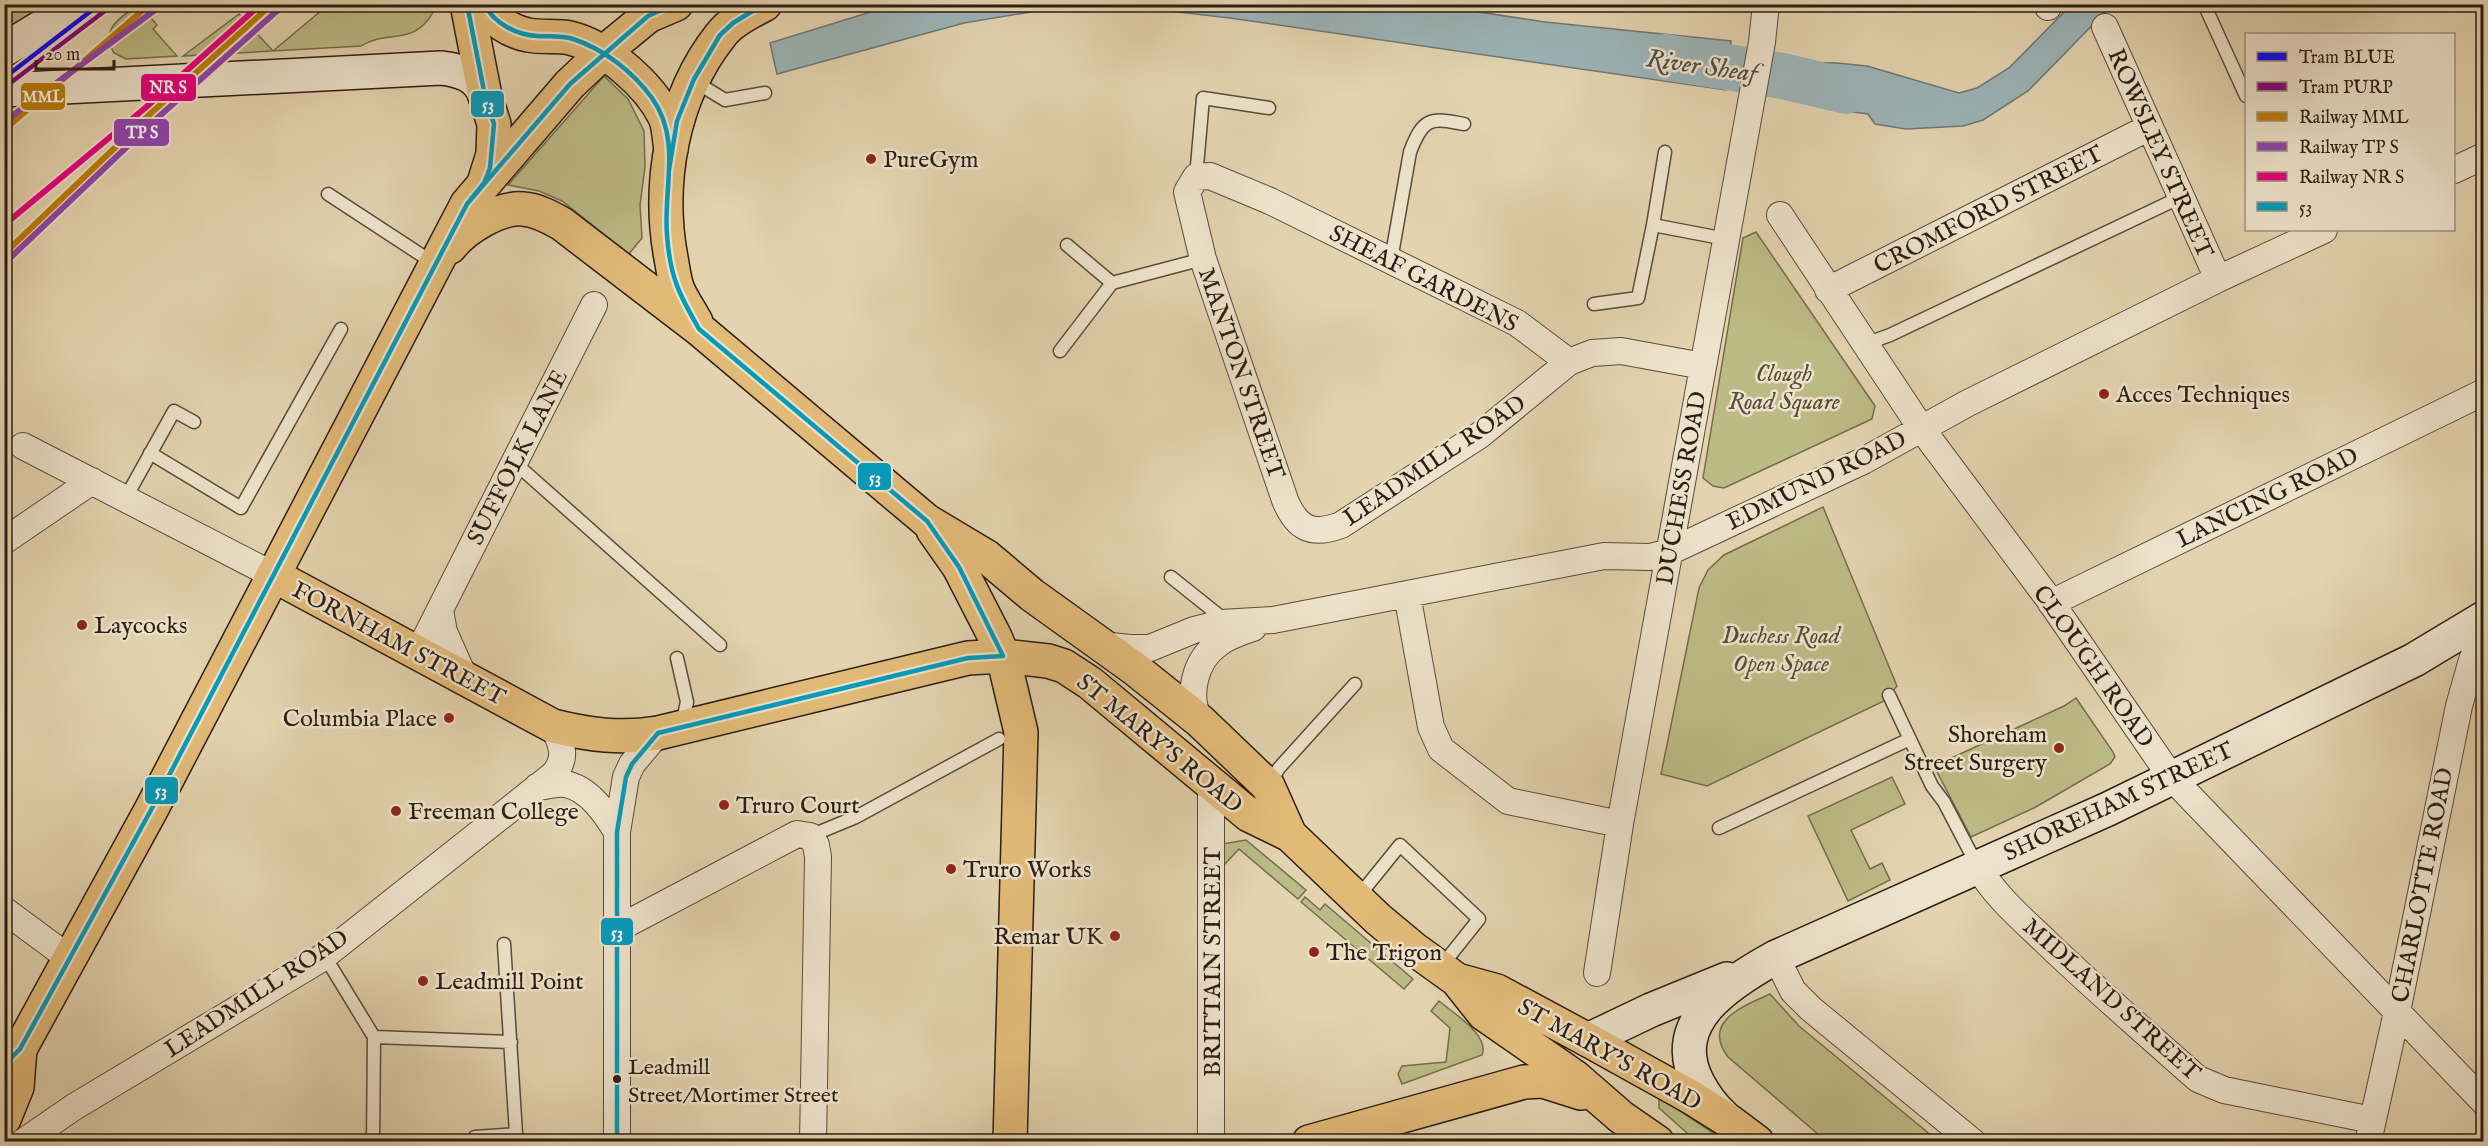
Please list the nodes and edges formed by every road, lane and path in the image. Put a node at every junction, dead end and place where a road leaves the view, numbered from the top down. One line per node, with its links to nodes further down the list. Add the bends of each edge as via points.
1 (79, 4): 9 (street)
2 (467, 4): 15 (main road)
3 (484, 4): 10 (main road, via 509,28 528,35 572,39)
4 (676, 4): 10 (main road, via 648,16)
5 (765, 4): 11 (main road, via 720,35)
6 (1766, 4): 30 (street, DUCHESS ROAD)
7 (2204, 4): 13 (lane)
8 (2105, 27): 18 (street, ROWSLEY STREET)
9 (4, 50)
10 (603, 53): 19 (main road, via 652,98 666,119); 23 (main road, via 570,84)
11 (693, 81): 14 (lane, via 725,100); 19 (main road)
12 (4, 90): 15 (street, via 441,68 456,69 475,79)
13 (2245, 92)
14 (765, 93)
15 (485, 96): 23 (main road, via 494,124 493,154)
16 (1269, 108): 24 (lane, via 1203,98)
17 (1464, 124): 33 (lane, via 1437,118 1424,124 1416,136)
18 (2148, 128): 26 (street, ROWSLEY STREET); 37 (street, CROMFORD STREET)
19 (671, 149): 41 (main road, via 669,246 677,288)
20 (1665, 152): 28 (lane)
21 (2484, 156): 22 (street)
22 (2455, 170)
23 (484, 183): 34 (main road, via 467,204)
24 (1191, 184): 32 (street, MANTON STREET); 33 (street, SHEAF GARDENS, via 1210,176)
25 (328, 194): 34 (lane)
26 (2181, 197): 35 (street, ROWSLEY STREET); 42 (lane)
27 (1780, 215): 37 (street, CLOUGH ROAD)
28 (1653, 225): 30 (lane); 39 (lane, via 1638,298)
29 (2316, 231): 35 (street, EDMUND ROAD)
30 (1726, 239): 45 (street, DUCHESS ROAD)
31 (1067, 245): 36 (lane)
32 (1203, 259): 36 (lane); 55 (street, MANTON STREET, via 1288,509 1303,526)
33 (1391, 260): 44 (street, SHEAF GARDENS, via 1517,323)
34 (436, 264): 41 (main road, ST MARY'S ROAD, via 458,238 494,215 514,209 542,213 562,224); 58 (main road)
35 (2218, 279): 48 (street, EDMUND ROAD)
36 (1112, 283): 43 (lane)
37 (1828, 290): 42 (street, CLOUGH ROAD)
38 (594, 304): 51 (street, SUFFOLK LANE)
39 (1594, 304)
40 (341, 329): 50 (lane, via 263,460 241,508)
41 (699, 329): 54 (main road, ST MARY'S ROAD)
42 (1864, 344): 48 (street, CLOUGH ROAD)
43 (1060, 351)
44 (1569, 362): 45 (street, via 1592,354 1621,351); 55 (street, LEADMILL ROAD, via 1480,435 1341,525)
45 (1703, 366): 57 (street, DUCHESS ROAD)
46 (2484, 392): 61 (street, LANCING ROAD)
47 (195, 422): 50 (lane, via 174,411)
48 (1921, 428): 57 (street, EDMUND ROAD, via 1863,461); 61 (street, CLOUGH ROAD)
49 (23, 446): 52 (street, FORNHAM STREET)
50 (150, 453): 53 (lane)
51 (515, 463): 62 (street, SUFFOLK LANE); 67 (lane)
52 (92, 481): 53 (street, FORNHAM STREET); 56 (street)
53 (125, 498): 58 (street, FORNHAM STREET)
54 (927, 521): 68 (main road, ST MARY'S ROAD, via 987,557); 70 (main road, ST MARY'S ROAD, via 959,567)
55 (1325, 530)
56 (4, 541)
57 (1669, 552): 60 (street, EDMUND ROAD, via 1650,557 1604,555); 84 (street, DUCHESS ROAD)
58 (273, 575): 69 (main road, FORNHAM STREET); 96 (main road)
59 (1171, 577): 65 (lane)
60 (1407, 594): 64 (street, EDMUND ROAD); 84 (street, via 1431,727 1441,749 1508,801)
61 (2051, 603): 80 (street, CLOUGH ROAD)
62 (440, 610): 69 (street, SUFFOLK LANE); 72 (street, via 444,632)
63 (2484, 618): 80 (street, SHOREHAM STREET, via 2414,660)
64 (1273, 620): 65 (street, EDMUND ROAD); 75 (street, EDMUND ROAD, via 1226,638 1205,656 1193,695)
65 (1229, 623): 68 (street, EDMUND ROAD, via 1194,630 1150,648)
66 (2484, 630): 100 (street, CHARLOTTE ROAD, via 2472,660 2450,748)
67 (720, 645)
68 (1101, 645): 75 (main road, ST MARY'S ROAD)
69 (418, 653): 72 (main road, FORNHAM STREET)
70 (1003, 656): 77 (main road, via 968,658); 81 (main road, ST MARY'S ROAD, via 1064,666); 116 (main road, via 1021,732)
71 (677, 658): 77 (lane, via 687,702)
72 (465, 679): 76 (main road, FORNHAM STREET)
73 (1355, 684): 82 (lane, via 1279,768)
74 (1889, 695): 79 (lane)
75 (1200, 721): 82 (main road, ST MARY'S ROAD)
76 (553, 726): 77 (main road, FORNHAM STREET, via 613,738); 83 (street, LEADMILL ROAD, via 564,754 562,765)
77 (669, 730): 86 (street, via 632,765 626,777)
78 (999, 739): 88 (lane, via 856,818)
79 (1910, 739): 85 (lane); 89 (lane)
80 (2171, 777): 89 (street, SHOREHAM STREET); 100 (street, CLOUGH ROAD)
81 (1211, 783): 87 (main road, ST MARY'S ROAD, via 1249,815); 117 (street, BRITTAIN STREET)
82 (1268, 786): 87 (main road, ST MARY'S ROAD)
83 (537, 787): 86 (street, via 567,784 580,791 604,811); 94 (street, LEADMILL ROAD)
84 (1620, 824): 97 (street, DUCHESS ROAD)
85 (1719, 828)
86 (617, 832): 92 (street)
87 (1290, 835): 90 (main road, ST MARY'S ROAD)
88 (810, 836): 92 (street, via 797,834); 115 (street, via 818,857)
89 (1978, 867): 95 (street, SHOREHAM STREET); 109 (street, MIDLAND STREET, via 2003,901 2198,1079 2224,1090)
90 (1357, 898): 99 (main road, ST MARY'S ROAD, via 1414,950); 99 (lane, via 1400,845 1479,919)
91 (4, 910): 96 (street)
92 (619, 928): 114 (street)
93 (504, 944): 103 (lane)
94 (324, 955): 101 (lane); 112 (street, LEADMILL ROAD)
95 (1776, 957): 98 (street, SHOREHAM STREET); 121 (street, via 1793,991 1811,1009)
96 (69, 958): 104 (main road)
97 (1597, 973)
98 (1747, 973): 102 (street, SHOREHAM STREET); 108 (street, SHOREHAM STREET, via 1705,1009 1688,1046 1688,1060 1702,1093)
99 (1448, 974): 102 (main road, ST MARY'S ROAD, via 1497,991); 106 (main road, ST MARY'S ROAD, via 1484,1014 1575,1077)
100 (2397, 1012): 105 (street, CLOUGH ROAD); 109 (street, CHARLOTTE ROAD)
101 (374, 1037): 103 (lane); 113 (lane)
102 (1588, 1040): 106 (main road, via 1583,1055 1589,1071); 108 (main road, ST MARY'S ROAD)
103 (511, 1042): 111 (lane, via 516,1134)
104 (12, 1057): 107 (main road, via 17,1087)
105 (2484, 1102)
106 (1621, 1117): 110 (main road, via 1578,1092 1543,1081 1524,1082); 119 (main road, ST MARY'S ROAD)
107 (4, 1119)
108 (1729, 1121): 120 (main road, ST MARY'S ROAD)
109 (2370, 1131)
110 (1351, 1136): 118 (main road)
111 (475, 1137)
112 (23, 1142)
113 (373, 1142)
114 (617, 1142)
115 (813, 1142)
116 (1011, 1142)
117 (1211, 1142)
118 (1309, 1142)
119 (1657, 1142)
120 (1757, 1142)
121 (1973, 1142)

